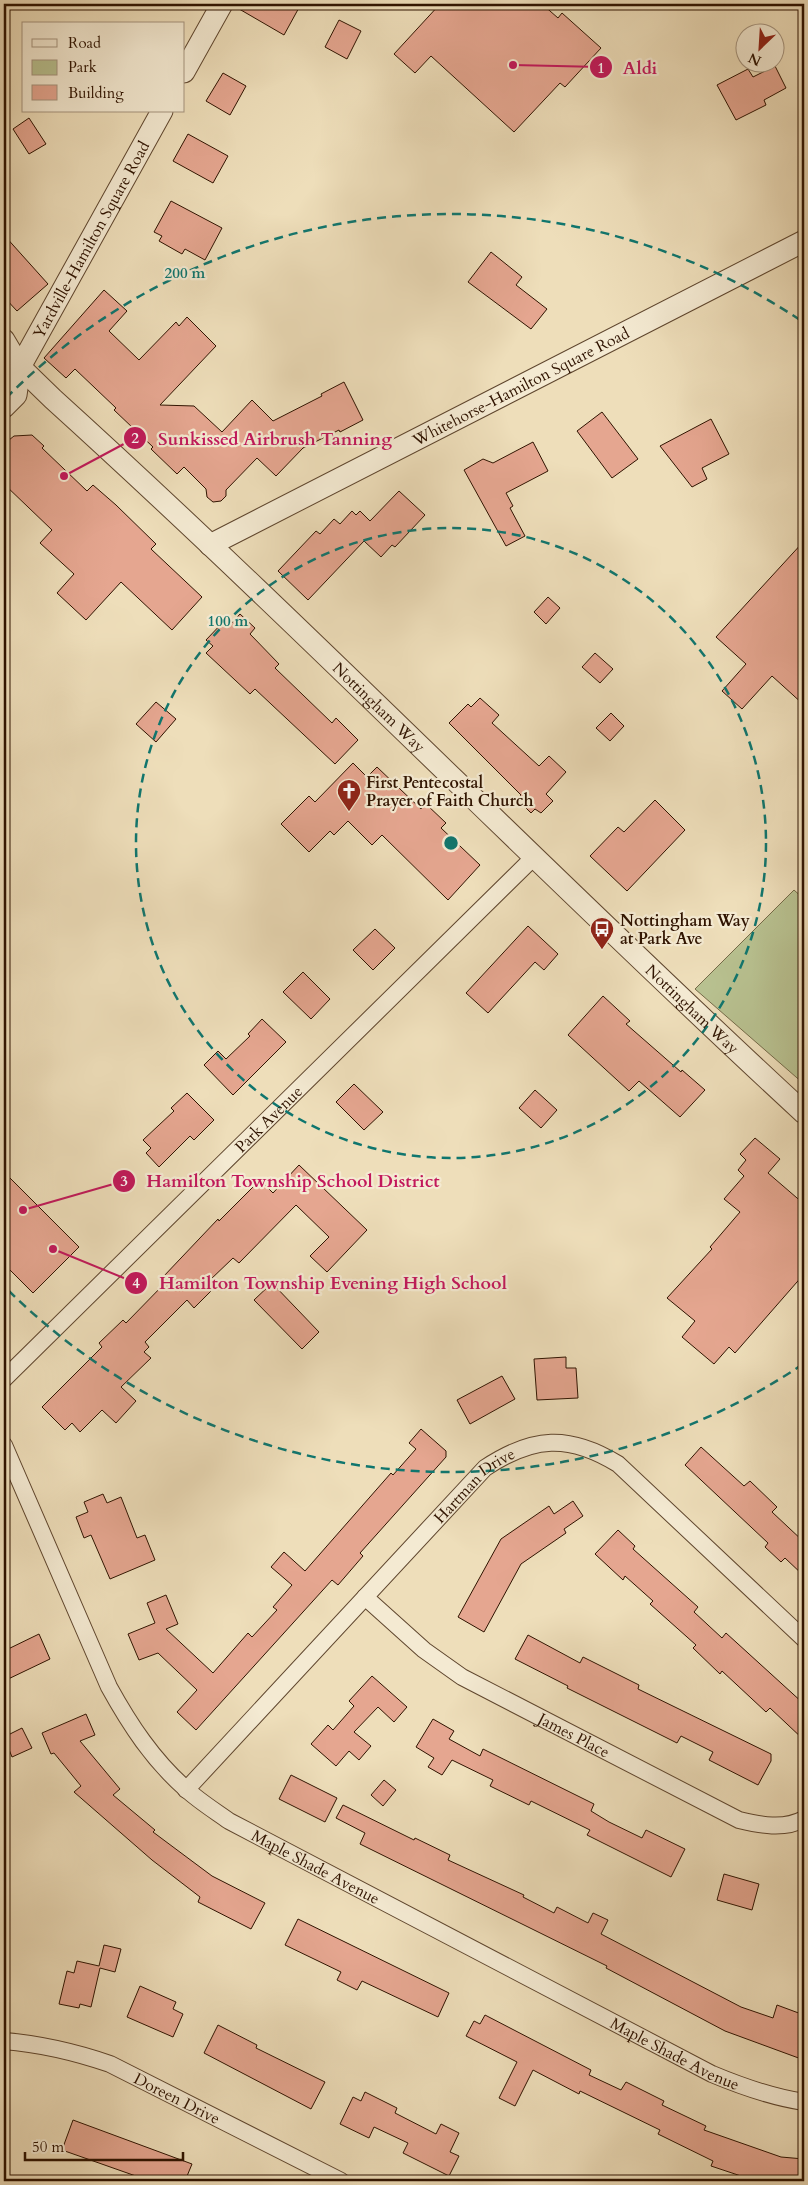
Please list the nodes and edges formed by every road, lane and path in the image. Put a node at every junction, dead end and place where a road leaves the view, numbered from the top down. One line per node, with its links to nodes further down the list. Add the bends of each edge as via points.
1 (222, 4): 2 (street)
2 (185, 70)
3 (161, 112): 6 (street, Yardville-Hamilton Square Road)
4 (804, 242): 8 (street, Whitehorse-Hamilton Square Road)
5 (4, 340): 6 (street, Nottingham Way)
6 (20, 367): 7 (street, via 16,395); 8 (street, Nottingham Way)
7 (4, 408)
8 (210, 546): 9 (street, Nottingham Way)
9 (534, 858): 10 (street, Nottingham Way); 11 (street, Park Avenue)
10 (804, 1113)
11 (4, 1379)
12 (4, 1445): 15 (street, Maple Shade Avenue, via 109,1687 127,1721 154,1757)
13 (365, 1597): 14 (street, Hartman Drive, via 485,1468 529,1445 553,1442 577,1445 618,1464); 15 (street, Hartman Drive); 16 (street, James Place, via 424,1650 462,1677 739,1820 780,1826)
14 (804, 1639)
15 (186, 1790): 18 (street, Maple Shade Avenue, via 229,1822 712,2074 760,2092)
16 (804, 1820)
17 (4, 2041): 19 (street, Doreen Drive, via 75,2052 110,2064)
18 (804, 2102)
19 (341, 2181)

